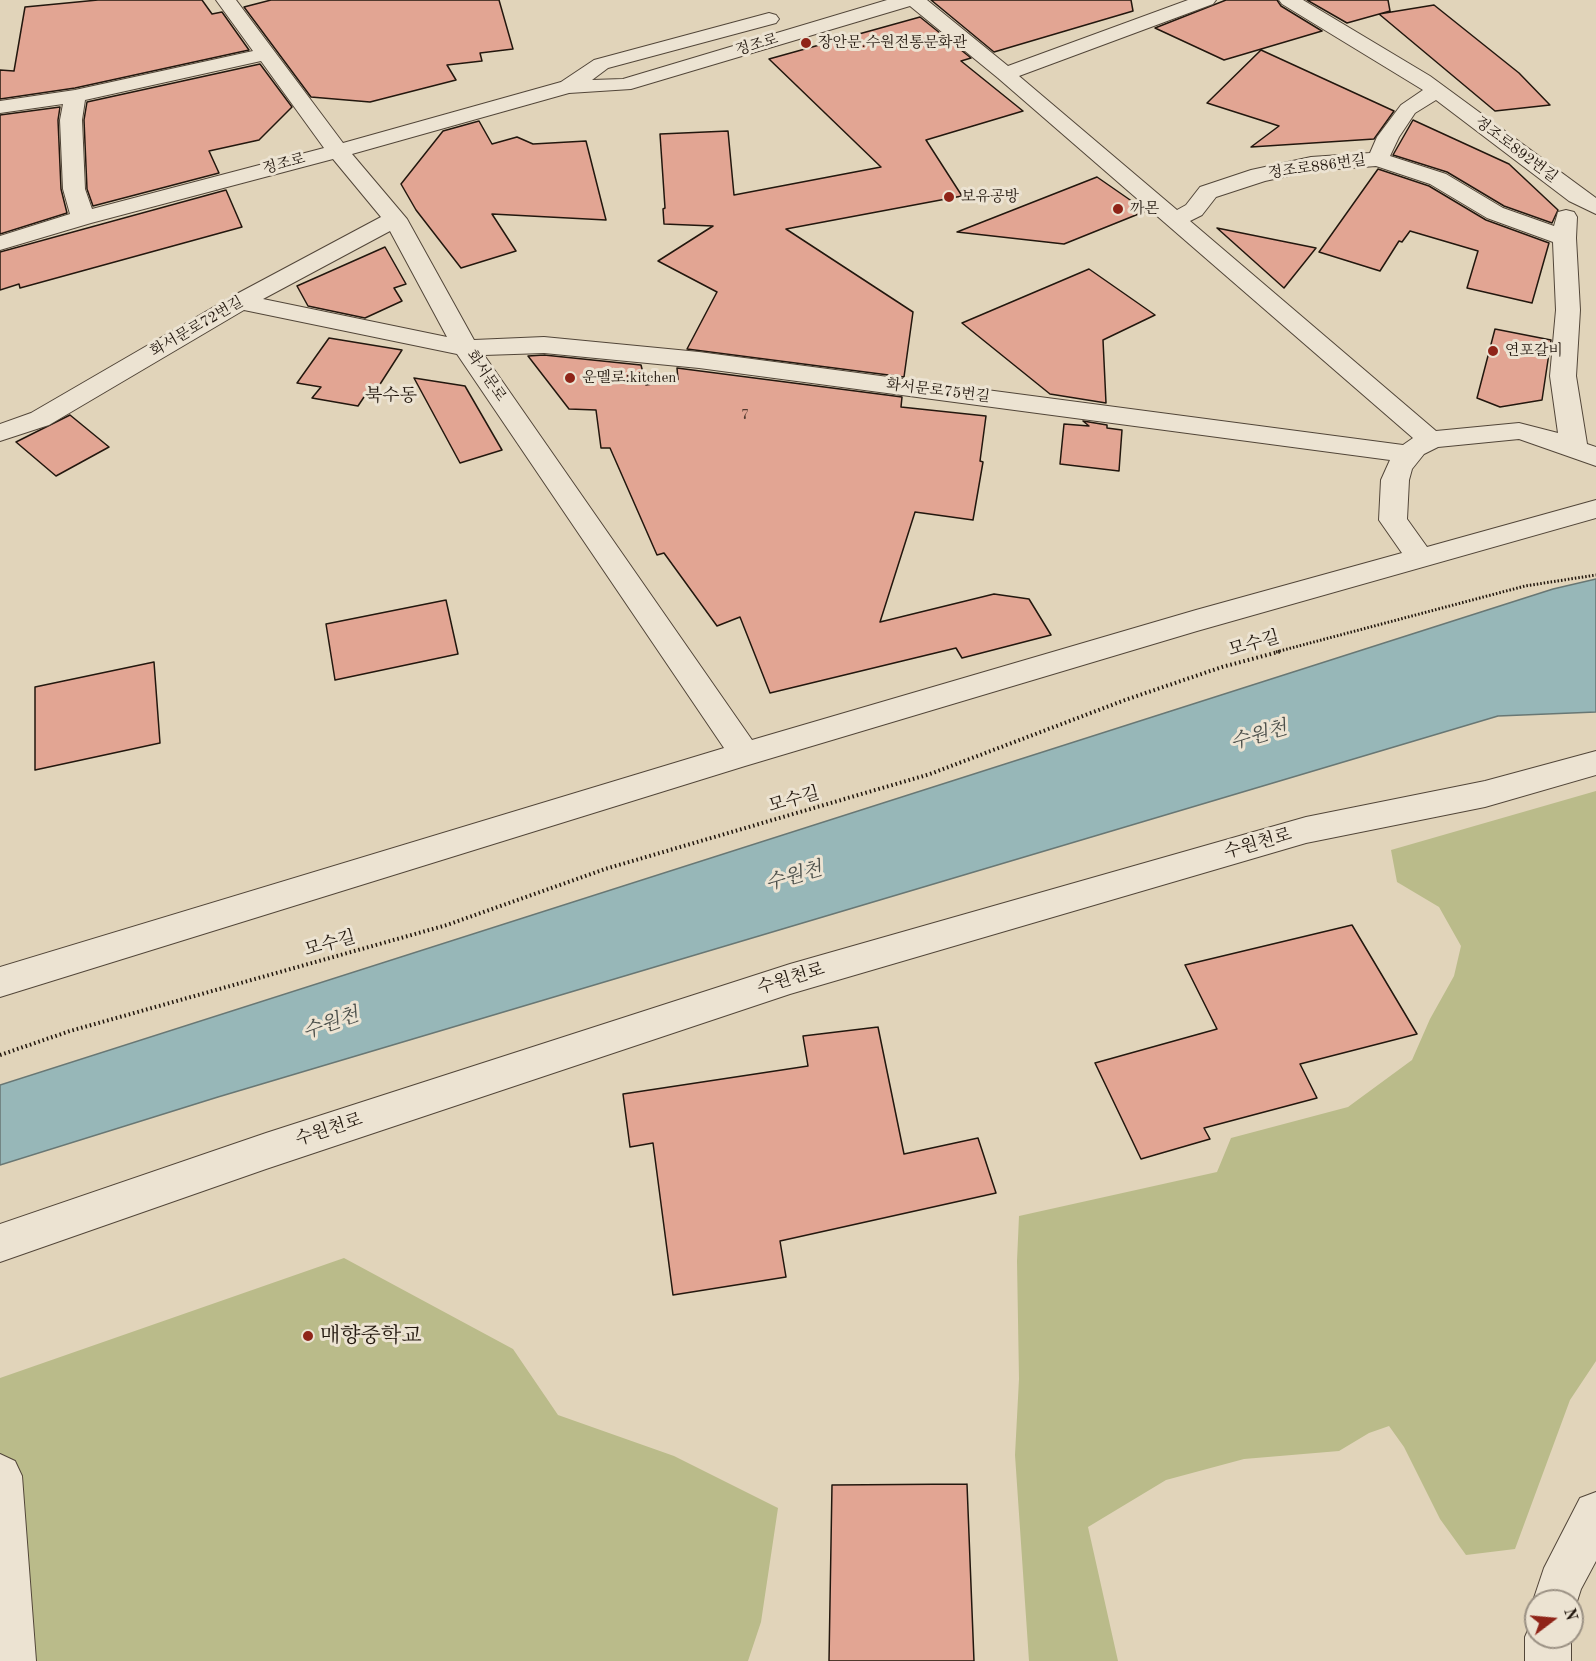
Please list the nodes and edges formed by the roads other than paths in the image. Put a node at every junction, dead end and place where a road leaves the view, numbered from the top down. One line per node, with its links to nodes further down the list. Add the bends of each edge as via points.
1 (226, 0): 7 (street, 화서문로)
2 (908, 0): 9 (street, 정조로, via 624,85)
3 (915, 0): 8 (street)
4 (1206, 0): 8 (street)
5 (1289, 0): 10 (street, 정조로892번길)
6 (783, 15): 9 (street, 정조로, via 601,64)
7 (266, 54): 11 (street); 13 (street, 화서문로)
8 (1005, 74): 19 (street)
9 (568, 87): 13 (street, 정조로)
10 (1437, 90): 14 (street, via 1408,110); 15 (street, 정조로892번길)
11 (75, 96): 12 (street); 17 (street, via 71,120 74,189)
12 (0, 106)
13 (337, 150): 17 (street, 정조로); 18 (street, 화서문로)
14 (1378, 159): 19 (street, 정조로886번길, via 1259,175 1208,192 1194,210); 20 (street, 정조로886번길, via 1437,179 1495,213)
15 (1557, 181): 16 (street, 정조로892번길); 20 (street, via 1566,220)
16 (1596, 207)
17 (83, 218): 21 (street, 정조로)
18 (395, 219): 22 (street, 화서문로72번길); 23 (street, 화서문로)
19 (1174, 220): 26 (street)
20 (1564, 238): 27 (street, via 1568,310 1563,376)
21 (0, 243)
22 (240, 302): 23 (street, 화서문로75번길); 25 (street, 화서문로72번길, via 40,419)
23 (466, 348): 26 (street, 화서문로75번길, via 544,345 699,360); 30 (street, 화서문로)
24 (1596, 422): 27 (street)
25 (0, 433)
26 (1420, 447): 27 (street, 화서문로75번길, via 1480,432 1519,431); 29 (street, via 1399,467 1393,520)
27 (1585, 452)
28 (1596, 509): 29 (street)
29 (1420, 558): 30 (street)
30 (745, 754): 32 (street)
31 (1596, 763): 33 (street, 수원천로, via 1485,794 1306,830 790,979)
32 (0, 982)
33 (0, 1243)
34 (0, 1476): 37 (street)
35 (1596, 1514): 36 (street)
36 (1559, 1589)
37 (13, 1661)

